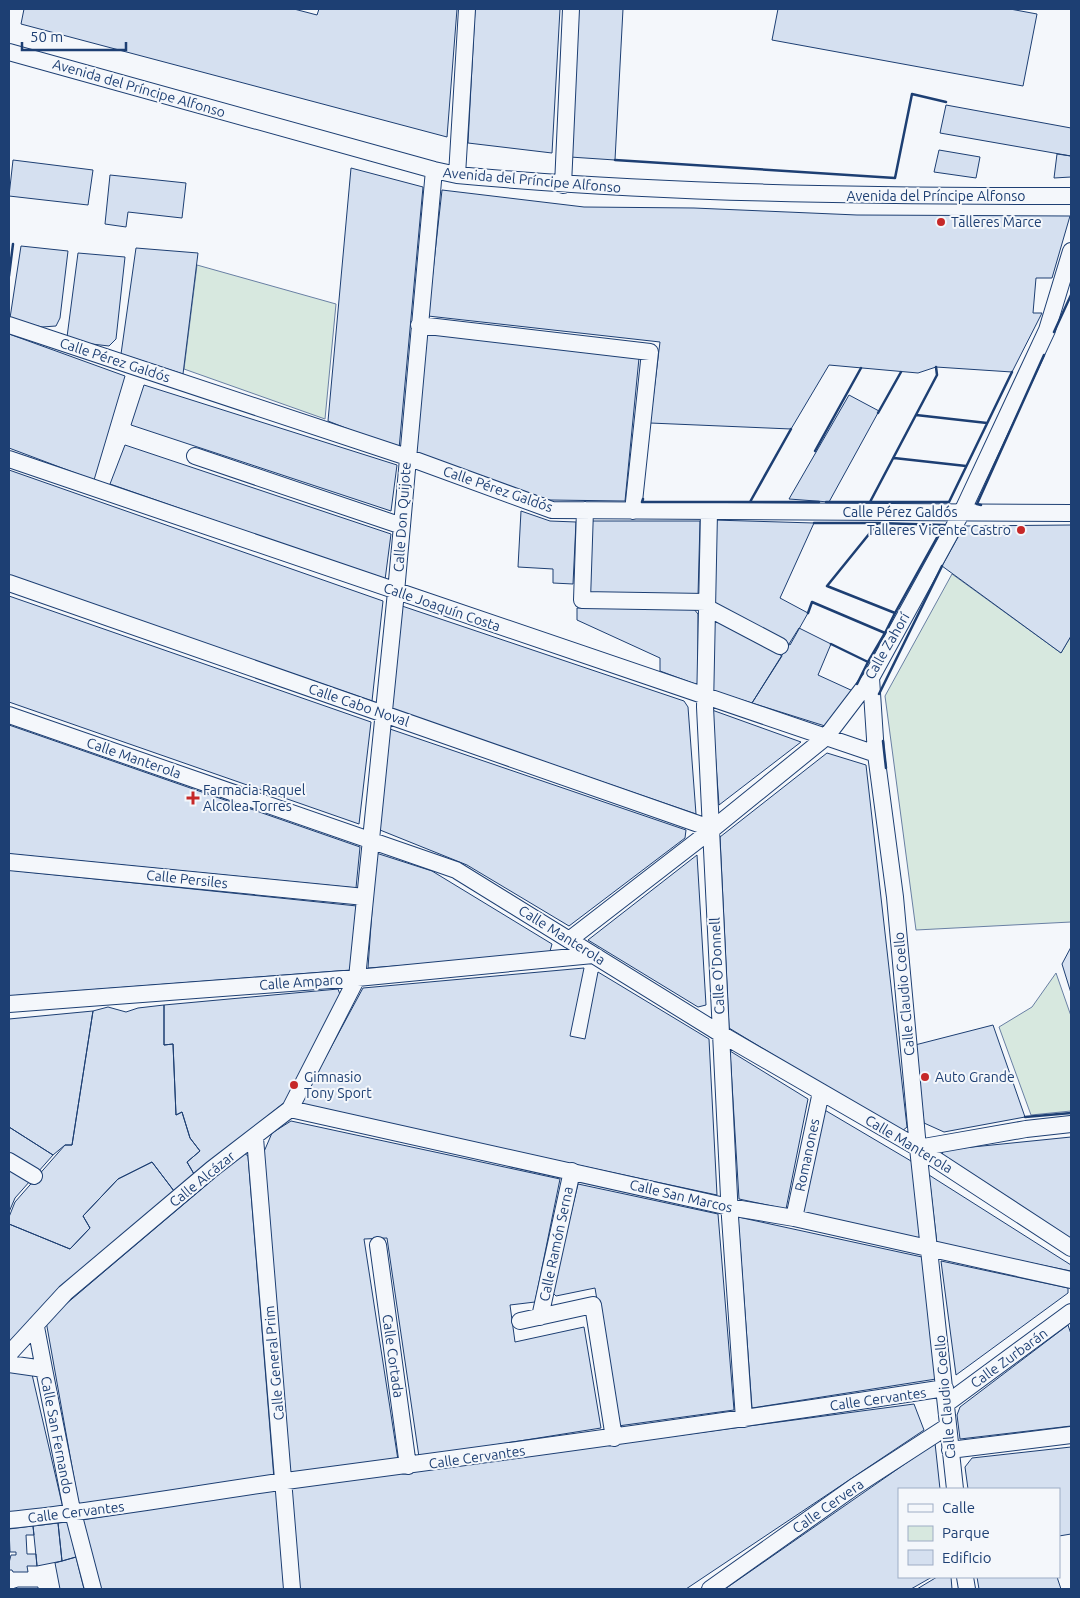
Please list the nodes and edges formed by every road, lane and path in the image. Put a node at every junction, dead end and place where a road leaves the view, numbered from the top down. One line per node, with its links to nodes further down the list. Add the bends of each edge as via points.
1 (467, 9): 5 (street)
2 (571, 9): 6 (street)
3 (9, 52): 4 (street, Avenida del Príncipe Alfonso)
4 (434, 170): 5 (street, Avenida del Príncipe Alfonso); 10 (street, Calle Don Quijote)
5 (457, 175): 6 (street, Avenida del Príncipe Alfonso)
6 (563, 185): 7 (street, Avenida del Príncipe Alfonso, via 857,196)
7 (1071, 196)
8 (1071, 251): 17 (street, Calle Zahorí, via 1047,330)
9 (9, 325): 12 (street, Calle Pérez Galdós)
10 (419, 325): 12 (street, Calle Don Quijote); 15 (street, via 650,352)
11 (195, 456): 19 (street)
12 (406, 457): 14 (street, Calle Pérez Galdós, via 552,510); 19 (street, Calle Don Quijote)
13 (9, 459): 21 (street, Calle Joaquín Costa)
14 (585, 510): 15 (street, Calle Pérez Galdós); 22 (street, via 582,600)
15 (633, 511): 16 (street, Calle Pérez Galdós)
16 (709, 512): 17 (street, Calle Pérez Galdós); 22 (street, Calle O'Donnell)
17 (962, 512): 18 (street, Calle Pérez Galdós); 24 (street, Calle Zahorí)
18 (1071, 513)
19 (402, 526): 21 (street, Calle Don Quijote)
20 (9, 583): 26 (street, Calle Cabo Noval)
21 (396, 592): 25 (street, Calle Joaquín Costa); 26 (street, Calle Don Quijote)
22 (706, 604): 23 (street); 25 (street, Calle O'Donnell)
23 (780, 646)
24 (871, 678): 28 (street, Calle Zahorí); 29 (street, Calle Claudio Coello)
25 (704, 696): 28 (street, Calle Joaquín Costa); 30 (street, Calle O'Donnell)
26 (382, 713): 30 (street, Calle Cabo Noval); 31 (street, Calle Don Quijote)
27 (9, 715): 31 (street, Calle Manterola)
28 (826, 737): 29 (street, Calle Joaquín Costa); 30 (street, Calle Zahorí)
29 (876, 754): 43 (street, Calle Claudio Coello, via 895,897)
30 (710, 829): 34 (street, Calle Zahorí); 38 (street, Calle O'Donnell)
31 (372, 839): 33 (street, Calle Don Quijote); 34 (street, Calle Manterola, via 456,870)
32 (9, 862): 33 (street, Calle Persiles)
33 (365, 897): 36 (street, Calle Don Quijote)
34 (569, 940): 35 (street, Calle Manterola)
35 (593, 955): 36 (street, Calle Amparo); 38 (street, Calle Manterola)
36 (357, 978): 37 (street, Calle Amparo); 40 (street, Calle Alcázar)
37 (9, 1004)
38 (721, 1034): 39 (street, Calle Manterola); 47 (street, Calle O'Donnell)
39 (821, 1092): 43 (street, Calle Manterola); 48 (street, Romanones)
40 (290, 1109): 42 (street, Calle Alcázar); 45 (street, Calle San Marcos)
41 (1071, 1124): 43 (street)
42 (256, 1138): 56 (street, Calle Alcázar, via 212,1169 65,1293); 67 (street, Calle General Prim)
43 (918, 1148): 50 (street, Calle Manterola); 51 (street, Calle Claudio Coello)
44 (9, 1161): 46 (street)
45 (572, 1171): 47 (street, Calle San Marcos); 54 (street, Calle Ramón Serna)
46 (34, 1176)
47 (729, 1207): 48 (street, Calle San Marcos); 61 (street, Calle O'Donnell)
48 (794, 1218): 51 (street, Calle San Marcos)
49 (378, 1245): 66 (street, Calle Cortada)
50 (1071, 1248)
51 (930, 1249): 52 (street, Calle San Marcos); 60 (street, Calle Claudio Coello)
52 (1071, 1280)
53 (1071, 1312): 60 (street, Calle Zurbarán)
54 (540, 1316): 55 (street, Calle Ramón Serna); 64 (street, Calle Ramón Serna, via 593,1305)
55 (520, 1321)
56 (36, 1327): 57 (street, Calle Alcázar); 59 (street, Calle San Fernando)
57 (9, 1354)
58 (9, 1364): 59 (street, Calle San Fernando)
59 (44, 1369): 69 (street, Calle San Fernando)
60 (946, 1396): 61 (street, Calle Cervantes); 62 (street, Calle Claudio Coello)
61 (744, 1418): 64 (street, Calle Cervantes)
62 (948, 1426): 65 (street, Calle Claudio Coello); 73 (street, Calle Cervera, via 854,1487)
63 (1071, 1434): 65 (street)
64 (614, 1438): 66 (street, Calle Cervantes)
65 (950, 1450): 68 (street, Calle Claudio Coello)
66 (408, 1466): 67 (street, Calle Cervantes)
67 (283, 1482): 69 (street, Calle Cervantes); 72 (street, Calle General Prim)
68 (955, 1488)
69 (73, 1514): 70 (street, Calle Cervantes); 71 (street, Calle San Fernando)
70 (9, 1520)
71 (93, 1589)
72 (292, 1589)
73 (710, 1589)

